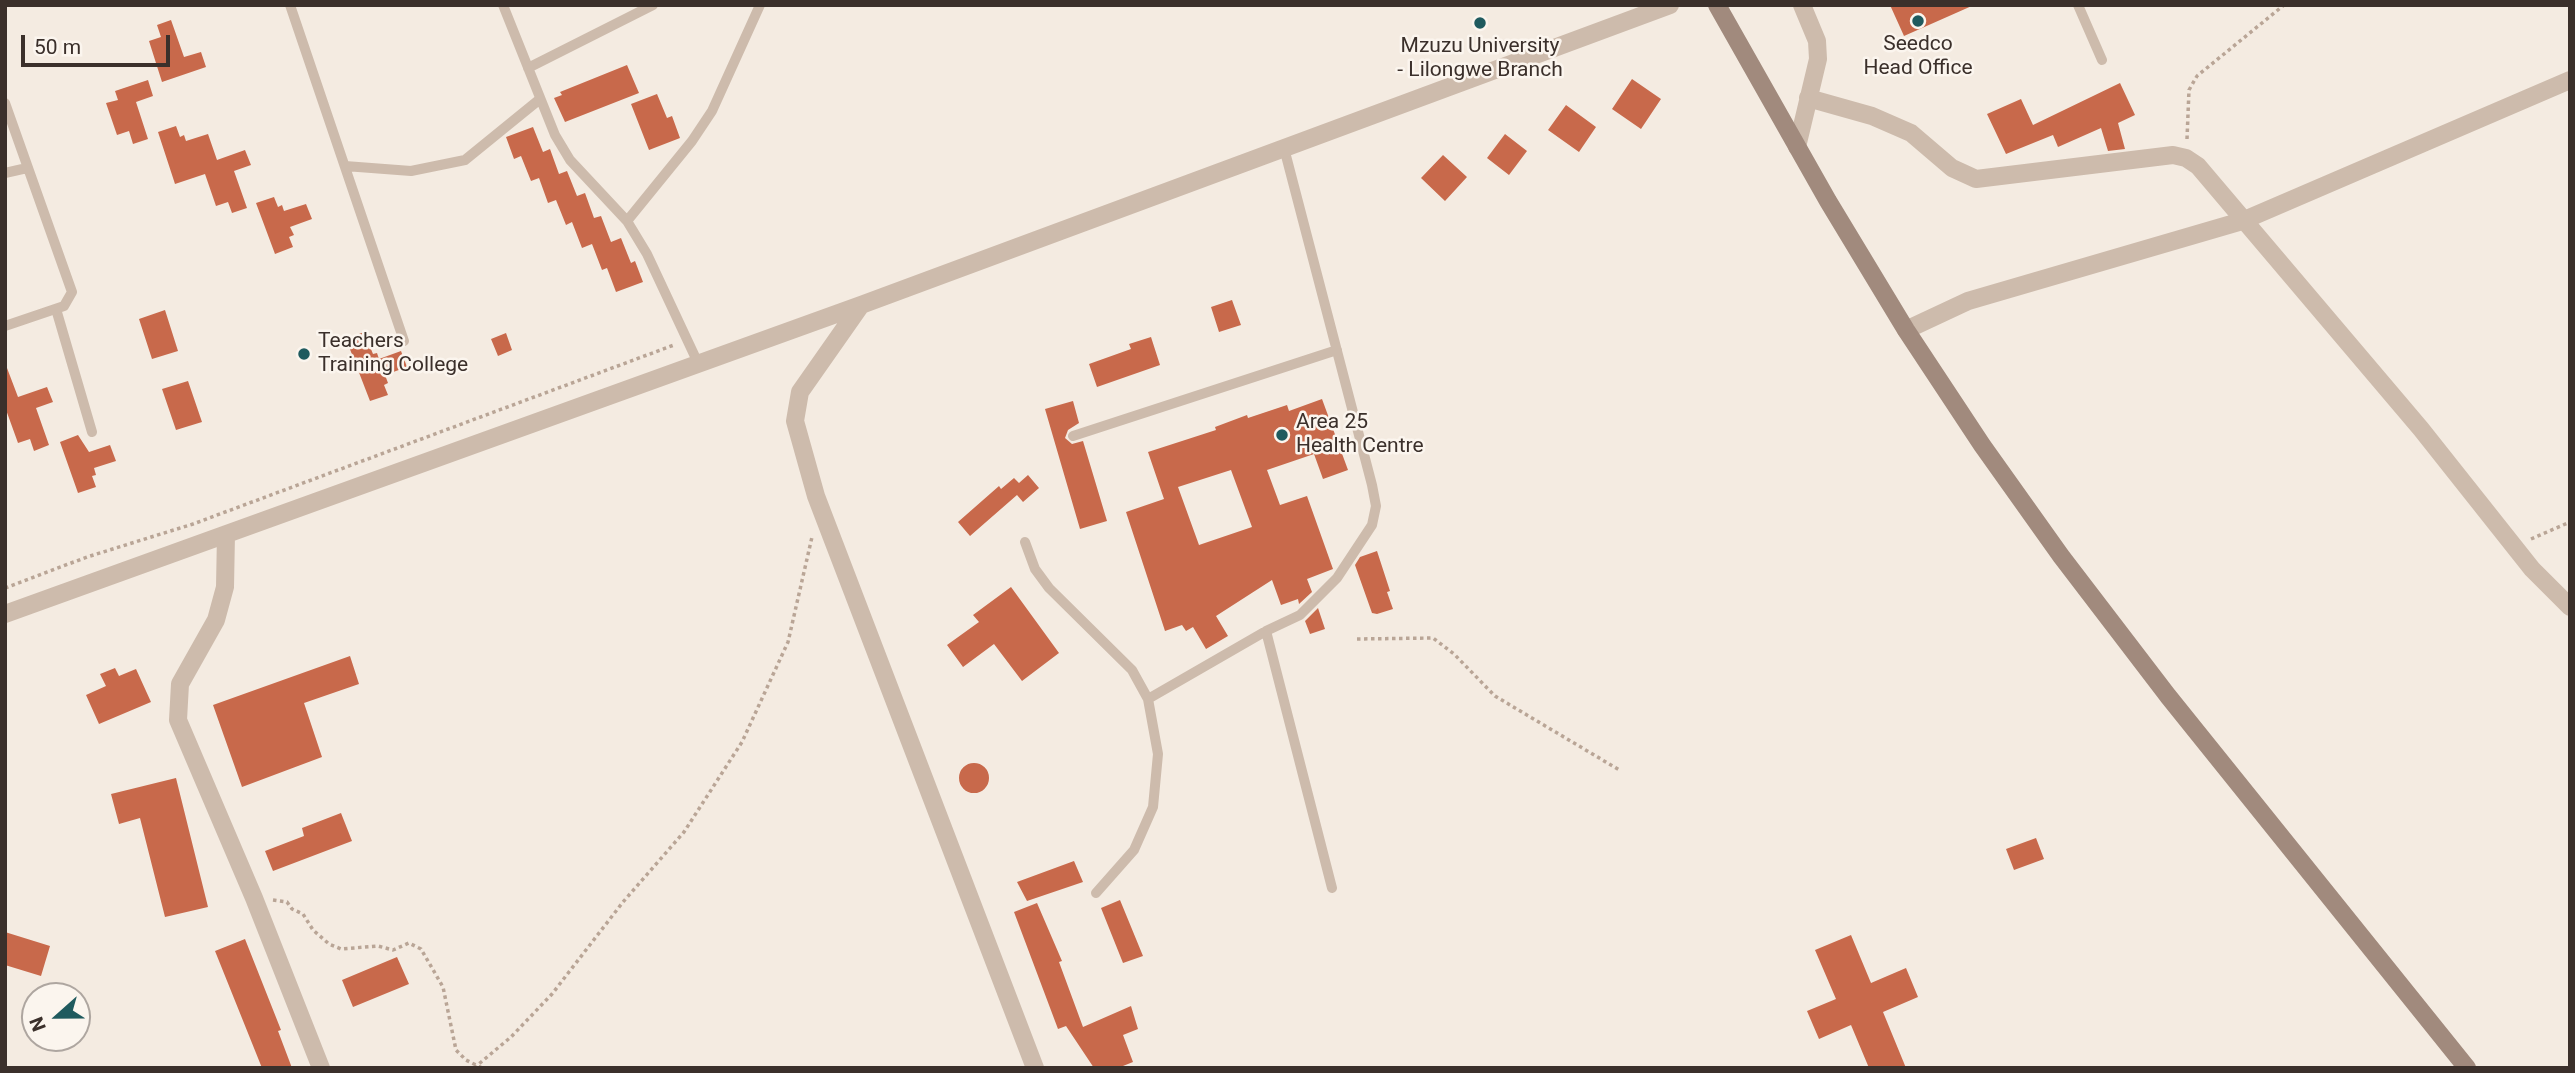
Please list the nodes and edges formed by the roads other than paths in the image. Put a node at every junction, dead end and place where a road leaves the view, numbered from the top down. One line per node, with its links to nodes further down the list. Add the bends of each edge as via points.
1 (290, 5): 17 (lane)
2 (503, 5): 10 (lane)
3 (653, 5): 10 (lane)
4 (760, 5): 21 (lane, via 712,111)
5 (1670, 5): 16 (street)
6 (1717, 5): 15 (main road)
7 (1802, 5): 12 (street, via 1817,41 1818,59)
8 (2078, 5): 9 (lane)
9 (2102, 60)
10 (528, 68): 13 (lane)
11 (2570, 80): 20 (street)
12 (1808, 98): 15 (street); 20 (street, via 1872,116 1911,133 1952,168 1976,179 2173,155 2186,158 2198,166)
13 (540, 99): 17 (lane, via 465,159 411,171); 21 (lane, via 570,160)
14 (5, 103): 18 (lane)
15 (1797, 147): 25 (main road)
16 (1284, 148): 22 (street); 27 (lane)
17 (345, 166): 26 (lane)
18 (27, 168): 19 (lane); 23 (lane, via 72,292 64,306)
19 (5, 173)
20 (2242, 220): 25 (street, via 1968,301); 33 (street, via 2421,429 2514,548)
21 (627, 221): 28 (lane)
22 (860, 304): 28 (street); 40 (street, via 800,392 795,421 816,496)
23 (56, 309): 24 (lane); 29 (lane)
24 (5, 326)
25 (1906, 330): 41 (main road, via 2061,556 2265,819)
26 (404, 341)
27 (1337, 350): 30 (lane); 35 (lane, via 1372,485 1376,506 1372,525 1336,578 1300,615)
28 (698, 363): 31 (street)
29 (92, 432)
30 (1073, 436)
31 (226, 534): 34 (street); 39 (street, via 225,587 216,620 180,684 178,720)
32 (1025, 542): 36 (lane, via 1035,569 1049,588 1132,670)
33 (2570, 607)
34 (5, 614)
35 (1266, 631): 36 (lane); 37 (lane)
36 (1148, 699): 38 (lane, via 1158,754 1153,807 1134,850)
37 (1332, 888)
38 (1096, 893)
39 (321, 1068)
40 (1035, 1068)
41 (2467, 1068)

